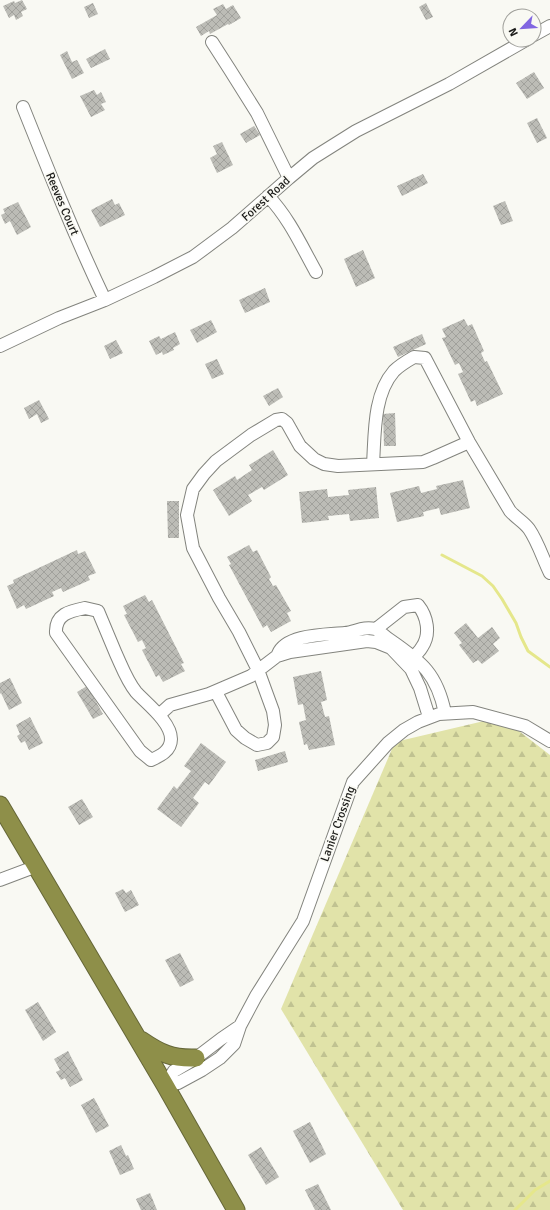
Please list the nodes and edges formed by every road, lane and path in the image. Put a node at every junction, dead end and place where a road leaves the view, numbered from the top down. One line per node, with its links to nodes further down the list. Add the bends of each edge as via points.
1 (212, 42): 4 (street, via 257,113)
2 (512, 48): 4 (street, Forest Road, via 449,84 356,131 313,158)
3 (23, 107): 7 (street, Reeves Court, via 71,226)
4 (288, 178): 5 (street, Forest Road)
5 (268, 196): 6 (street, via 290,224); 7 (street, Forest Road, via 232,228 193,257)
6 (316, 272)
7 (105, 300): 8 (street, Forest Road)
8 (0, 346)
9 (469, 442): 10 (street, via 423,462); 10 (street, via 425,358 414,357 393,372 384,387 377,410); 11 (street, via 510,511 528,528)
10 (373, 464): 15 (street, via 324,464 300,446 282,419 251,435 216,461 193,489 187,515 194,548)
11 (550, 573)
12 (376, 629): 13 (street, via 364,628 347,633 310,636 289,643); 14 (street); 14 (street, via 404,607 418,605 428,627 423,646)
13 (277, 656): 15 (street); 19 (street, via 367,642 376,642 391,648 411,669)
14 (414, 657): 17 (street, via 436,684)
15 (258, 670): 16 (street, via 252,676); 16 (street, via 269,697 275,724 273,738 267,743 257,745 236,730)
16 (216, 692): 18 (street, via 170,705)
17 (445, 713): 19 (street, Lanier Crossing); 20 (street, Lanier Crossing, via 472,712 495,717 525,726)
18 (159, 715): 18 (street, via 171,740 161,756 150,760 140,751 56,633 56,626 64,614 85,608 98,611 126,676 136,692)
19 (429, 718): 24 (street, Lanier Crossing, via 404,730 388,743 353,782 303,921)
20 (550, 741)
21 (0, 806): 22 (highway)
22 (37, 866): 23 (street); 25 (highway)
23 (0, 880)
24 (240, 1026): 26 (street, Lanier Crossing); 27 (street, Lanier Crossing, via 234,1044 220,1058 178,1083)
25 (136, 1037): 26 (highway, via 168,1056); 27 (highway)
26 (196, 1058): 27 (street, Lanier Crossing, via 174,1071)
27 (165, 1085): 28 (highway)
28 (236, 1210)

